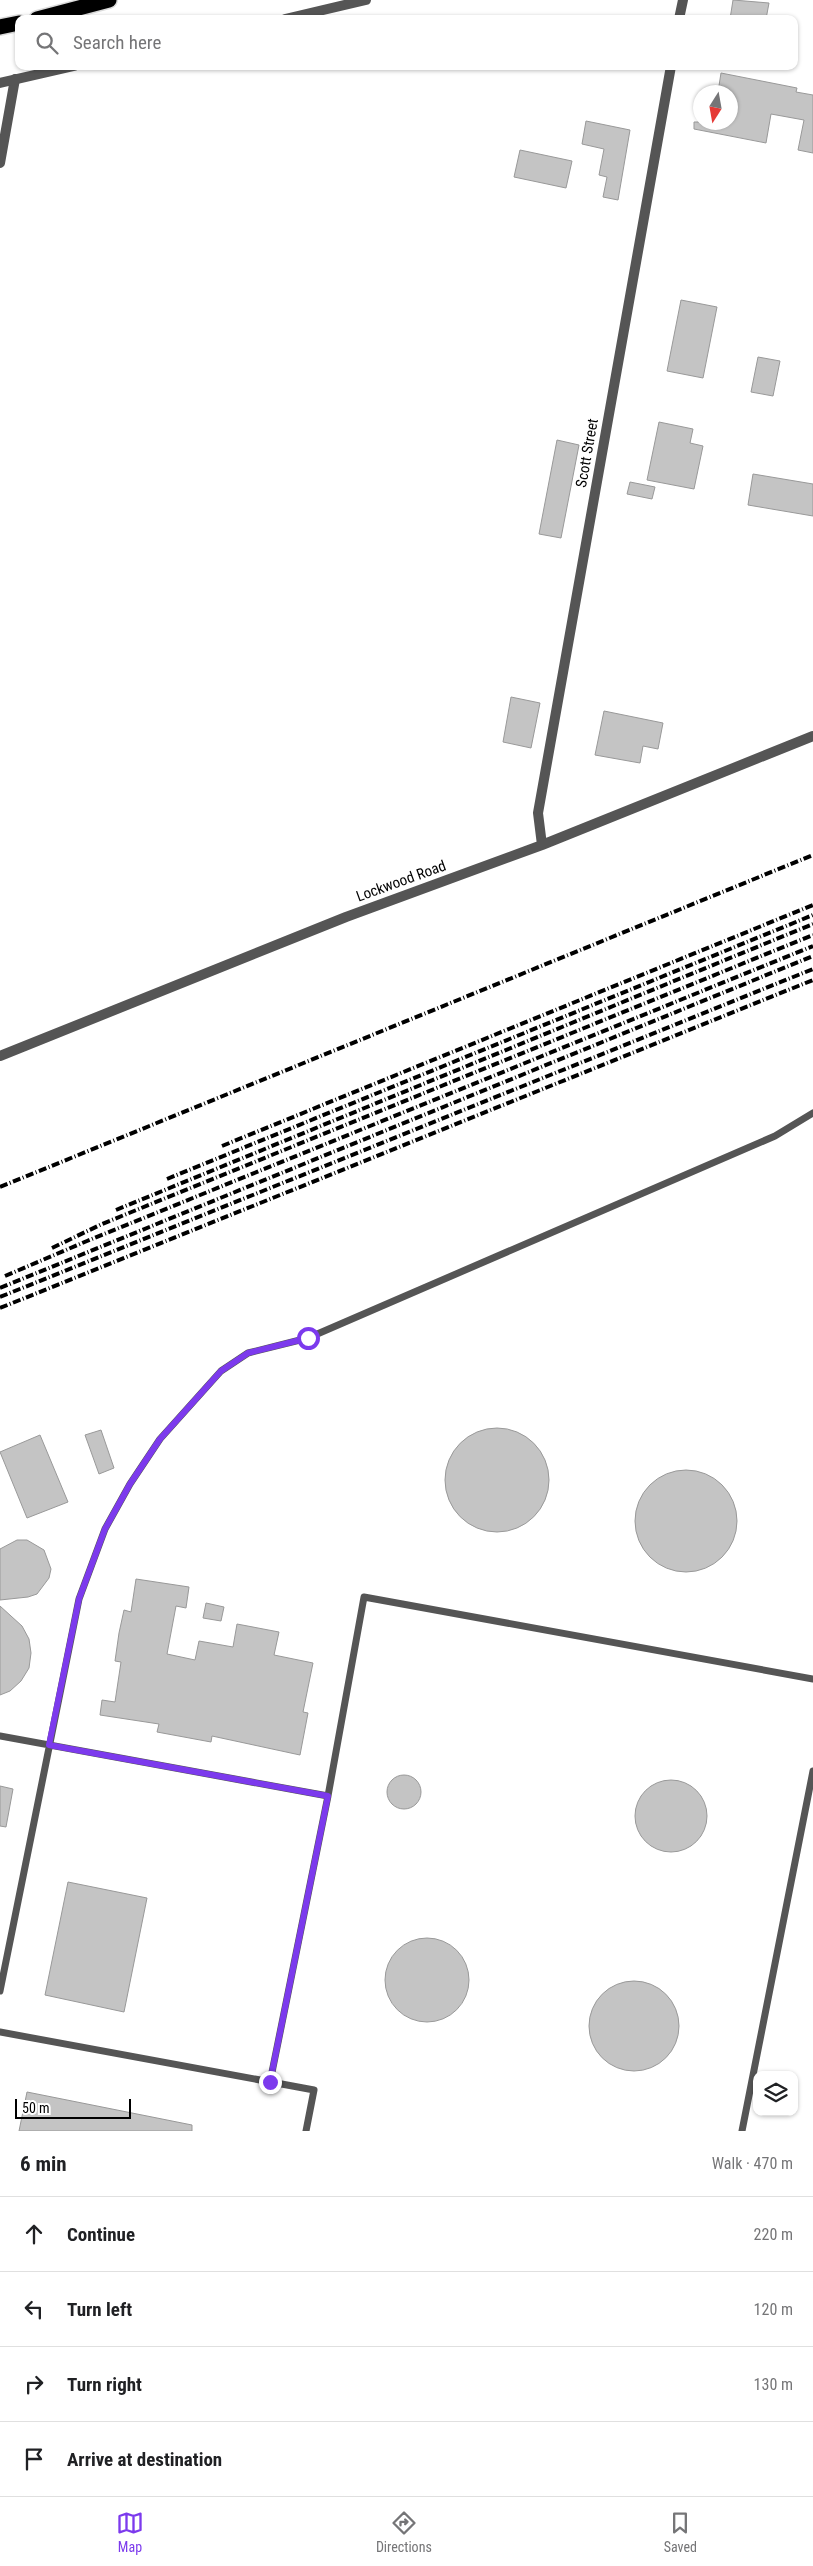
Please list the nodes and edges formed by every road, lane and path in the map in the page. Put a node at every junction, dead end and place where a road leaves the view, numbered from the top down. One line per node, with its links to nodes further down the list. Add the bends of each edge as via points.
1 (109, 0): 4 (highway)
2 (366, 0): 5 (street)
3 (682, 0): 6 (street)
4 (52, 15)
5 (302, 15)
6 (680, 15)
7 (15, 24): 8 (highway)
8 (0, 27)
9 (56, 70): 11 (street)
10 (670, 70): 15 (street, Scott Street, via 538,814)
11 (15, 79): 12 (street); 13 (street)
12 (0, 83)
13 (0, 163)
14 (813, 736): 15 (street, Lockwood Road)
15 (542, 845): 16 (street, Lockwood Road, via 346,917)
16 (0, 1056)
17 (813, 1113): 20 (lane, via 775,1136 308,1338 248,1353 221,1371 160,1439 105,1529 79,1599)
18 (813, 1679): 22 (lane, via 364,1597)
19 (0, 1736): 20 (lane)
20 (49, 1745): 22 (lane); 23 (lane)
21 (813, 1771): 27 (lane)
22 (328, 1796): 25 (lane)
23 (0, 1991)
24 (0, 2032): 25 (lane)
25 (270, 2082): 26 (lane, via 314,2090)
26 (306, 2131)
27 (742, 2131)

